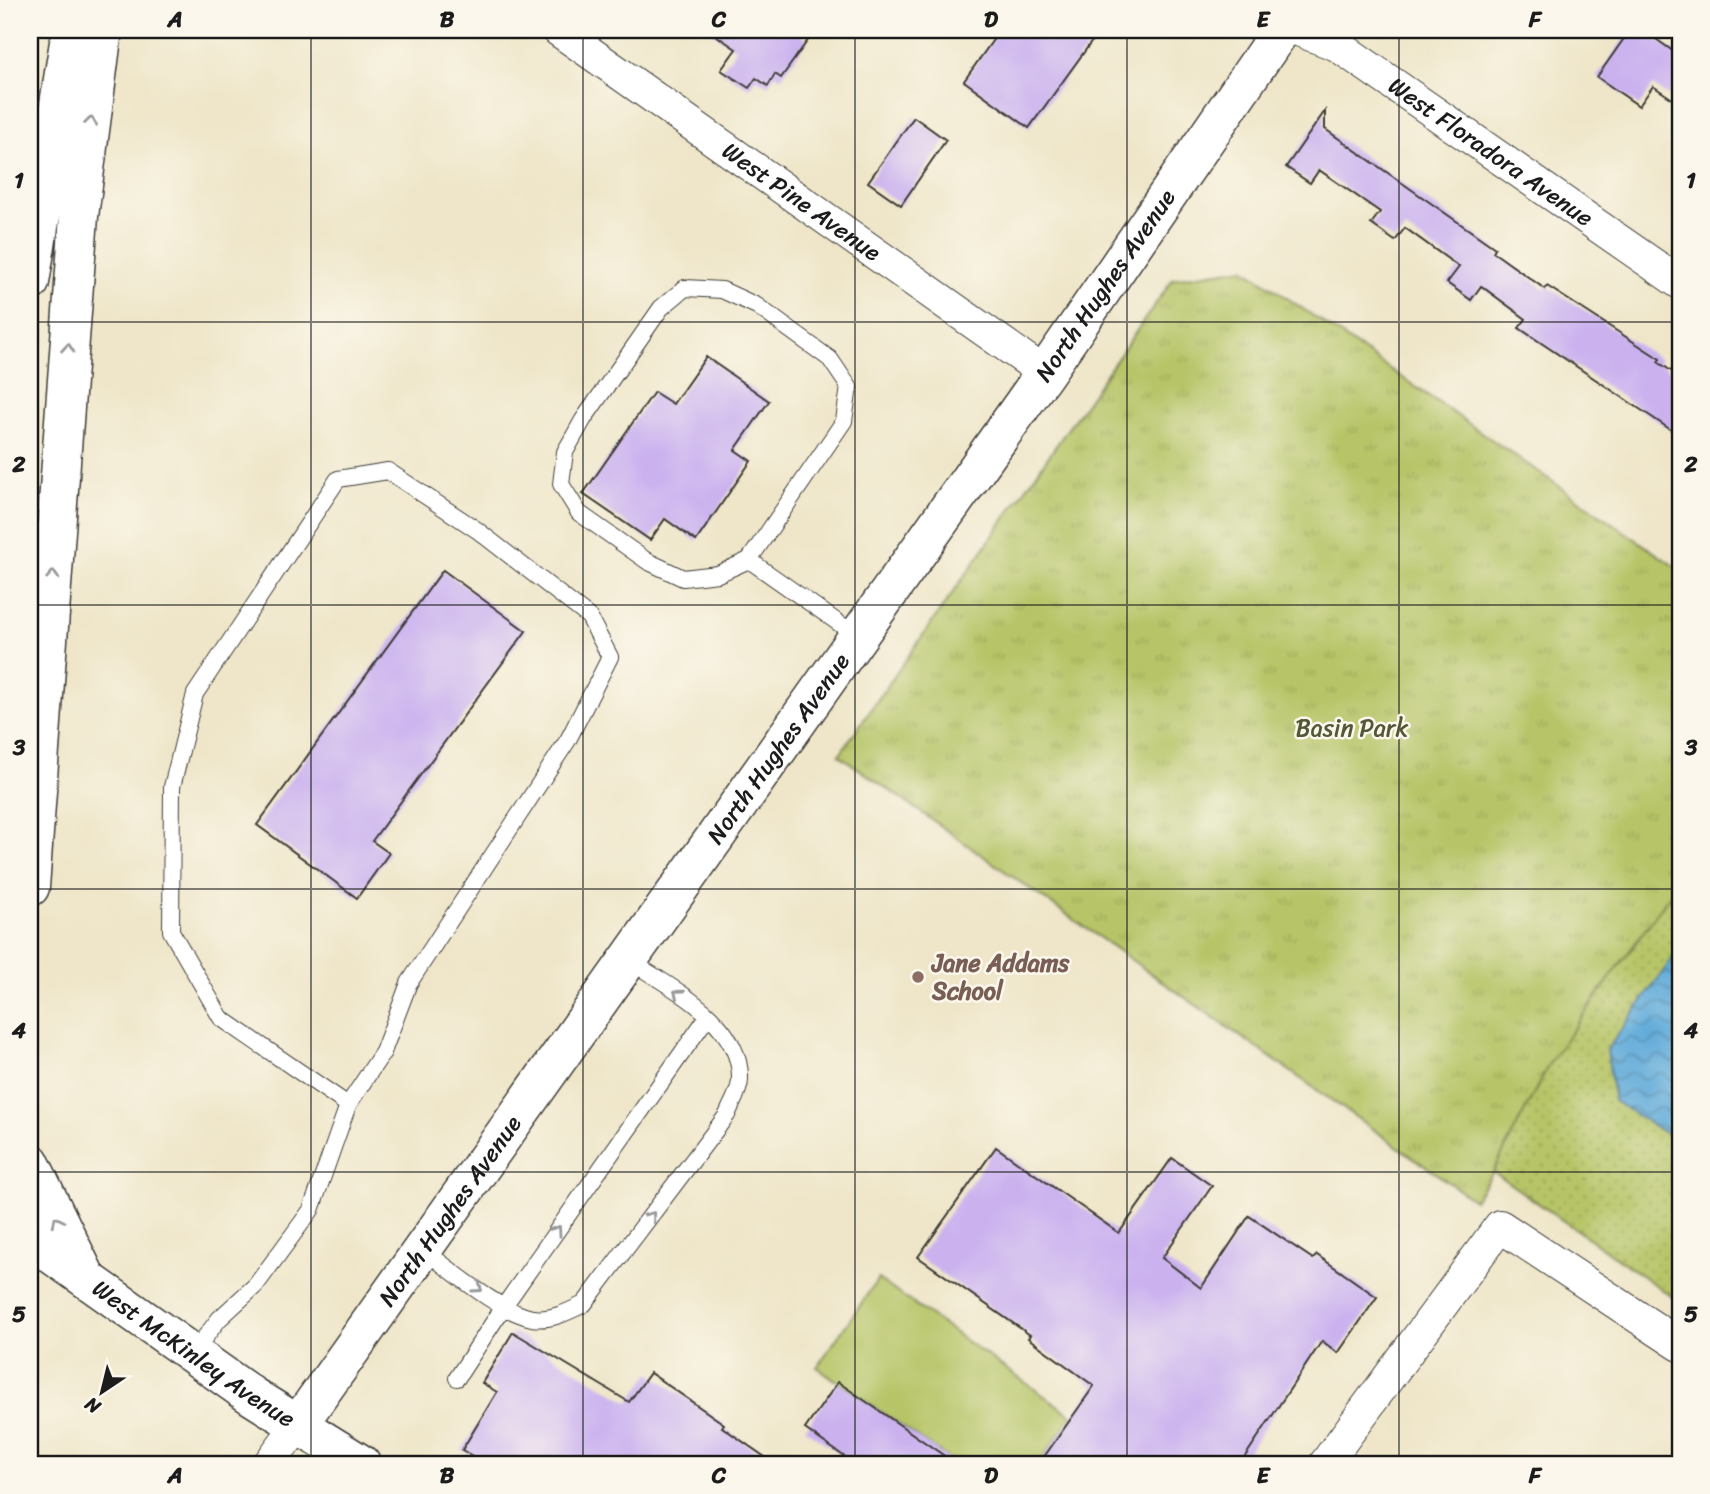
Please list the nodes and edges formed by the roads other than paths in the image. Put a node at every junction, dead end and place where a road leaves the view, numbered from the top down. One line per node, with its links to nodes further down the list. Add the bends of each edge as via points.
1 (71, 30): 6 (main road)
2 (103, 30): 11 (main road, one-way to 2, via 79,216)
3 (558, 30): 8 (street, West Pine Avenue)
4 (1282, 30): 8 (main road, North Hughes Avenue)
5 (1298, 30): 7 (street, West Floradora Avenue, via 1337,45)
6 (30, 282)
7 (1680, 284)
8 (1045, 373): 10 (main road, North Hughes Avenue)
9 (749, 560): 9 (lane, via 718,574 684,578 647,561 579,513 561,484 565,452 583,420 661,308 685,288 722,289 757,306 830,359 849,387 844,421); 10 (lane)
10 (857, 636): 12 (main road, North Hughes Avenue)
11 (30, 887)
12 (628, 959): 13 (lane, one-way to 12); 17 (main road, North Hughes Avenue)
13 (708, 1016): 19 (lane, one-way to 13); 19 (lane, one-way to 13, via 533,1318 558,1317 583,1304 727,1115 740,1082 737,1051)
14 (348, 1105): 14 (lane, via 383,1052 409,983 568,740 610,657 589,617 477,530 387,471 338,479 195,694 172,787 171,932 221,1018); 21 (lane, via 311,1210 256,1285 219,1319)
15 (30, 1162): 18 (main road, one-way to 15)
16 (30, 1239): 18 (main road, West McKinley Avenue)
17 (422, 1249): 19 (lane, one-way to 19); 23 (main road, North Hughes Avenue)
18 (87, 1279): 21 (main road, West McKinley Avenue)
19 (504, 1306): 22 (lane)
20 (1680, 1345): 26 (street, via 1500,1226)
21 (192, 1354): 23 (main road, West McKinley Avenue)
22 (457, 1378)
23 (297, 1426): 24 (street, North Hughes Avenue); 25 (main road, West McKinley Avenue)
24 (269, 1464)
25 (361, 1464)
26 (1325, 1464)

